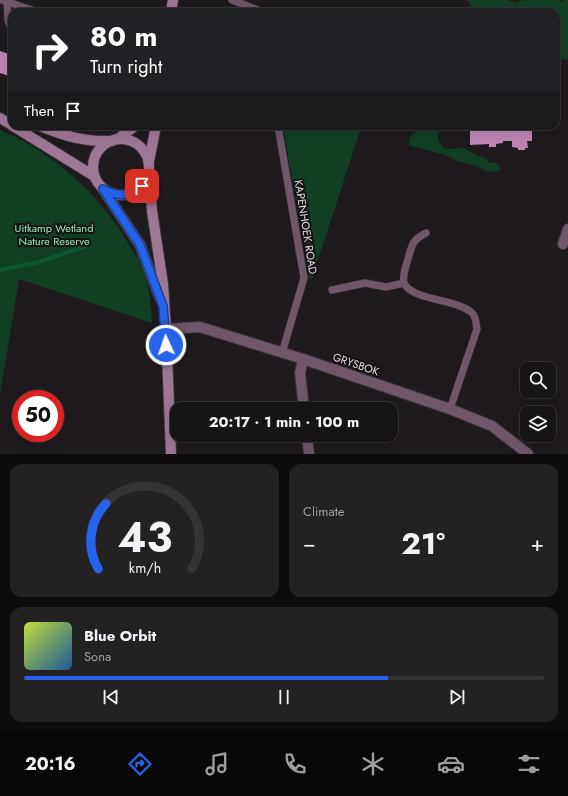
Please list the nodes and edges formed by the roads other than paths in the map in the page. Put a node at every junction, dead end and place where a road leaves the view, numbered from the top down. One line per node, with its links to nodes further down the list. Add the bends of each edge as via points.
1 (232, 0): 4 (lane)
2 (4, 1): 3 (lane); 5 (lane)
3 (26, 8)
4 (253, 8)
5 (8, 20)
6 (19, 130): 13 (main road)
7 (51, 130): 11 (main road, via 89,141)
8 (129, 130): 11 (main road)
9 (155, 130): 12 (main road)
10 (279, 130): 22 (lane, KAPENHOEK ROAD, via 304,278)
11 (115, 140): 12 (main road, via 125,139 139,145 144,150); 13 (main road, via 102,147 95,158)
12 (149, 168): 14 (main road, via 142,186 131,194 116,195); 20 (main road, via 152,211 163,284)
13 (94, 176): 14 (main road)
14 (103, 189): 20 (main road, via 140,245)
15 (568, 229): 17 (street)
16 (426, 233): 18 (lane, via 416,238 412,245)
17 (563, 244)
18 (404, 283): 19 (lane, via 386,287 365,283); 25 (lane, via 417,294 465,308 476,321 477,329)
19 (332, 290)
20 (163, 306): 21 (main road)
21 (166, 329): 22 (street, GRYSBOK, via 200,327); 27 (main road)
22 (282, 352): 23 (street, GRYSBOK)
23 (303, 359): 24 (street, via 300,373); 25 (street, GRYSBOK)
24 (303, 402)
25 (450, 408): 29 (street, GRYSBOK, via 492,426)
26 (308, 442): 28 (street)
27 (171, 454)
28 (309, 454)
29 (528, 454)

